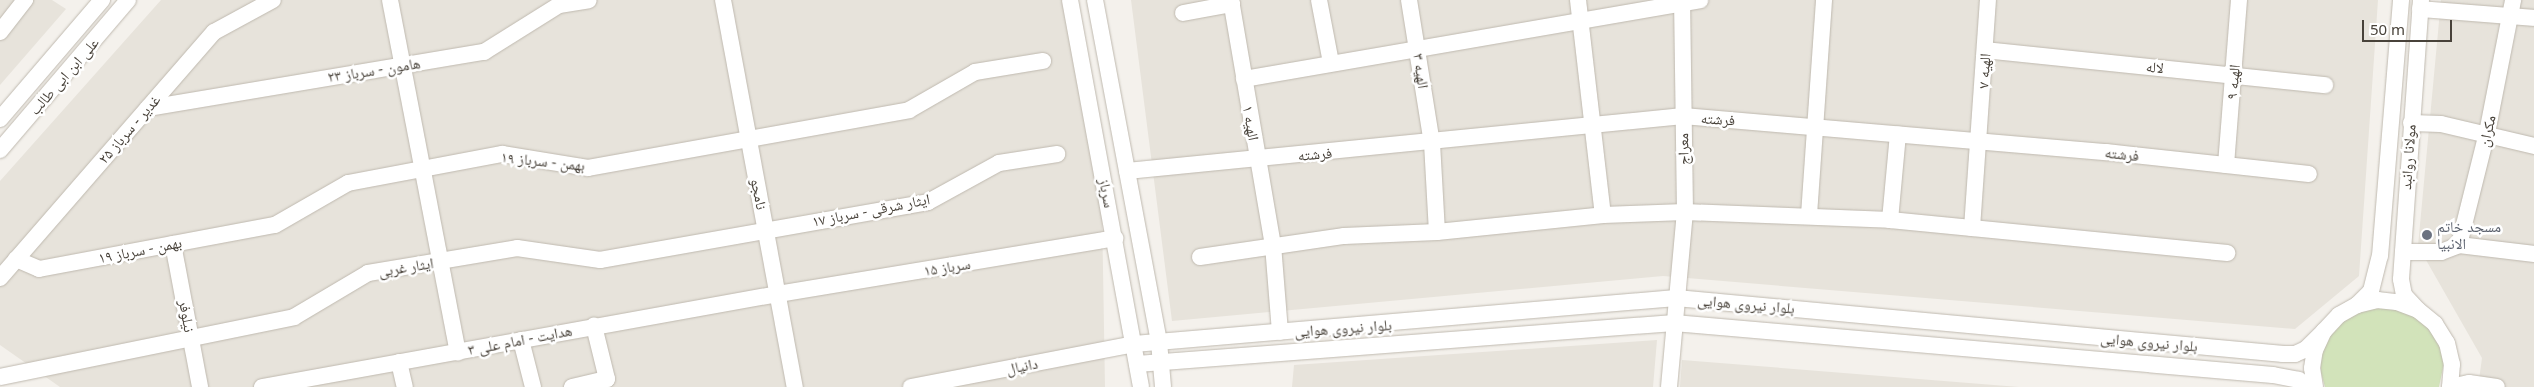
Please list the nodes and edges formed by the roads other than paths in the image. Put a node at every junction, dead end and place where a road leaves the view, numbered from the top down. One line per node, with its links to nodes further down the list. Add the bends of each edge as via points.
1 (25, 0): 25 (street)
2 (102, 0): 36 (street, علی ابن ابی طالب)
3 (128, 0): 46 (street, علی ابن ابی طالب)
4 (273, 0): 34 (street, غدیر - سرباز ۲۵, via 214,32)
5 (390, 0): 30 (street)
6 (589, 0): 30 (street, هامون - سرباز ۲۳, via 560,5 484,52)
7 (723, 0): 42 (street, نامجو)
8 (1070, 0): 60 (street, سرباز)
9 (1095, 0): 51 (street, سرباز)
10 (1319, 0): 29 (street)
11 (1409, 0): 26 (street, الهیه ۳)
12 (1578, 0): 24 (street)
13 (1700, 0): 18 (street)
14 (1824, 0): 39 (street)
15 (1988, 0): 27 (street, الهیه ۷)
16 (2239, 0): 31 (street, الهیه ۹)
17 (2401, 0): 73 (street, مولانا روانبد, via 2380,256 2371,291)
18 (1682, 1): 24 (street); 35 (street, معراج)
19 (1231, 2): 22 (street); 32 (street, الهیه ۱)
20 (2420, 4): 21 (street); 37 (street, مولانا روانبد)
21 (2511, 8): 23 (street); 40 (street, مکران)
22 (1183, 13)
23 (2534, 18)
24 (1581, 20): 26 (street); 38 (street)
25 (0, 32)
26 (1417, 48): 29 (street); 44 (street, الهیه ۳)
27 (1985, 50): 31 (street, لاله); 43 (street, الهیه ۷)
28 (1044, 60): 42 (street, بهمن - سرباز ۱۹, via 975,72 909,110)
29 (1331, 63): 32 (street)
30 (403, 66): 34 (street, هامون - سرباز ۲۳); 50 (street)
31 (2234, 76): 33 (street, لاله); 49 (street, الهیه ۹)
32 (1244, 78): 48 (street, الهیه ۱)
33 (2324, 85)
34 (148, 108): 68 (street, غدیر - سرباز ۲۵)
35 (1683, 116): 38 (street, فرشته); 39 (street, فرشته); 53 (street, معراج)
36 (0, 119)
37 (2410, 123): 40 (street, via 2441,124); 64 (street, مولانا روانبد)
38 (1593, 126): 44 (street, فرشته); 54 (street)
39 (1817, 126): 41 (street, فرشته); 55 (street)
40 (2487, 133): 45 (street); 63 (street, مکران)
41 (1898, 134): 43 (street, فرشته); 56 (street)
42 (748, 137): 50 (street, بهمن - سرباز ۱۹, via 588,168 502,154); 58 (street, نامجو)
43 (1979, 141): 49 (street, فرشته); 57 (street, الهیه ۷)
44 (1432, 143): 48 (street, فرشته); 59 (street, الهیه ۳)
45 (2534, 146)
46 (0, 150)
47 (1057, 154): 58 (street, ایثار شرقی - سرباز ۱۷, via 999,163 928,202)
48 (1258, 160): 51 (street, فرشته); 62 (street, الهیه ۱)
49 (2226, 165): 52 (street, فرشته)
50 (423, 169): 61 (street, بهمن - سرباز ۱۹, via 348,183 275,225); 69 (street)
51 (1127, 172): 82 (street, سرباز)
52 (2310, 174)
53 (1685, 212): 54 (street); 55 (street); 72 (street, معراج)
54 (1603, 215): 59 (street)
55 (1809, 215): 56 (street)
56 (1890, 220): 57 (street)
57 (1972, 228): 65 (street)
58 (766, 230): 69 (street, ایثار غربی, via 600,260 518,248); 71 (street, نامجو)
59 (1437, 232): 62 (street, via 1344,236)
60 (1115, 238): 71 (street, سرباز ۱۵); 84 (street, سرباز)
61 (173, 244): 68 (street, بهمن - سرباز ۱۹, via 38,269); 80 (street, نیلوفر)
62 (1273, 245): 67 (street); 79 (street, الهیه ۱)
63 (2459, 245): 64 (street, via 2441,252); 66 (street)
64 (2402, 252): 74 (street, مولانا روانبد, via 2404,295)
65 (2227, 253)
66 (2534, 254)
67 (1200, 257)
68 (16, 259): 70 (street, غدیر - سرباز ۲۵)
69 (441, 261): 80 (street, ایثار غربی, via 368,273 294,317); 85 (street)
70 (0, 278)
71 (778, 294): 77 (street, هدایت - امام علی ۳); 99 (street, نامجو)
72 (1676, 298): 75 (street, بلوار نیروی هوایی); 76 (street, معراج); 86 (street, بلوار نیروی هوایی)
73 (2357, 305): 74 (street, via 2377,300 2397,302); 78 (street, via 2339,315)
74 (2418, 310): 106 (street, via 2435,324 2447,343 2452,364)
75 (1463, 319): 79 (street, بلوار نیروی هوایی); 83 (street)
76 (1674, 323): 83 (street, بلوار نیروی هوایی); 90 (street, بلوار نیروی هوایی); 103 (street, معراج)
77 (594, 326): 81 (street, هدایت - امام علی ۳); 98 (street, via 607,379)
78 (2324, 331): 86 (street, via 2306,349); 105 (street, via 2314,359)
79 (1280, 332): 82 (street, بلوار نیروی هوایی)
80 (191, 340): 91 (street, ایثار غربی); 95 (street, نیلوفر)
81 (522, 340): 85 (street, هدایت - امام علی ۳); 97 (street)
82 (1159, 342): 84 (street, بلوار نیروی هوایی); 87 (street, سرباز)
83 (1465, 342): 87 (street, بلوار نیروی هوایی)
84 (1134, 344): 89 (street, سرباز); 100 (street, دانیال)
85 (458, 352): 88 (street, هدایت - امام علی ۳)
86 (2294, 354): 90 (street, via 2304,365 2298,375)
87 (1162, 361): 89 (street, بلوار نیروی هوایی); 102 (street)
88 (399, 362): 92 (street, هدایت - امام علی ۳); 96 (street)
89 (1137, 364): 101 (street, سرباز)
90 (2288, 377): 104 (street, بلوار نیروی هوایی)
91 (0, 378): 94 (street)
92 (335, 380): 93 (street, هدایت - امام علی ۳)
93 (272, 386)
94 (14, 387)
95 (200, 387)
96 (405, 387)
97 (533, 387)
98 (572, 387)
99 (795, 387)
100 (910, 387)
101 (1141, 387)
102 (1163, 387)
103 (1669, 387)
104 (2307, 387)
105 (2315, 387)
106 (2450, 387): 107 (street, via 2469,383)
107 (2498, 387)

